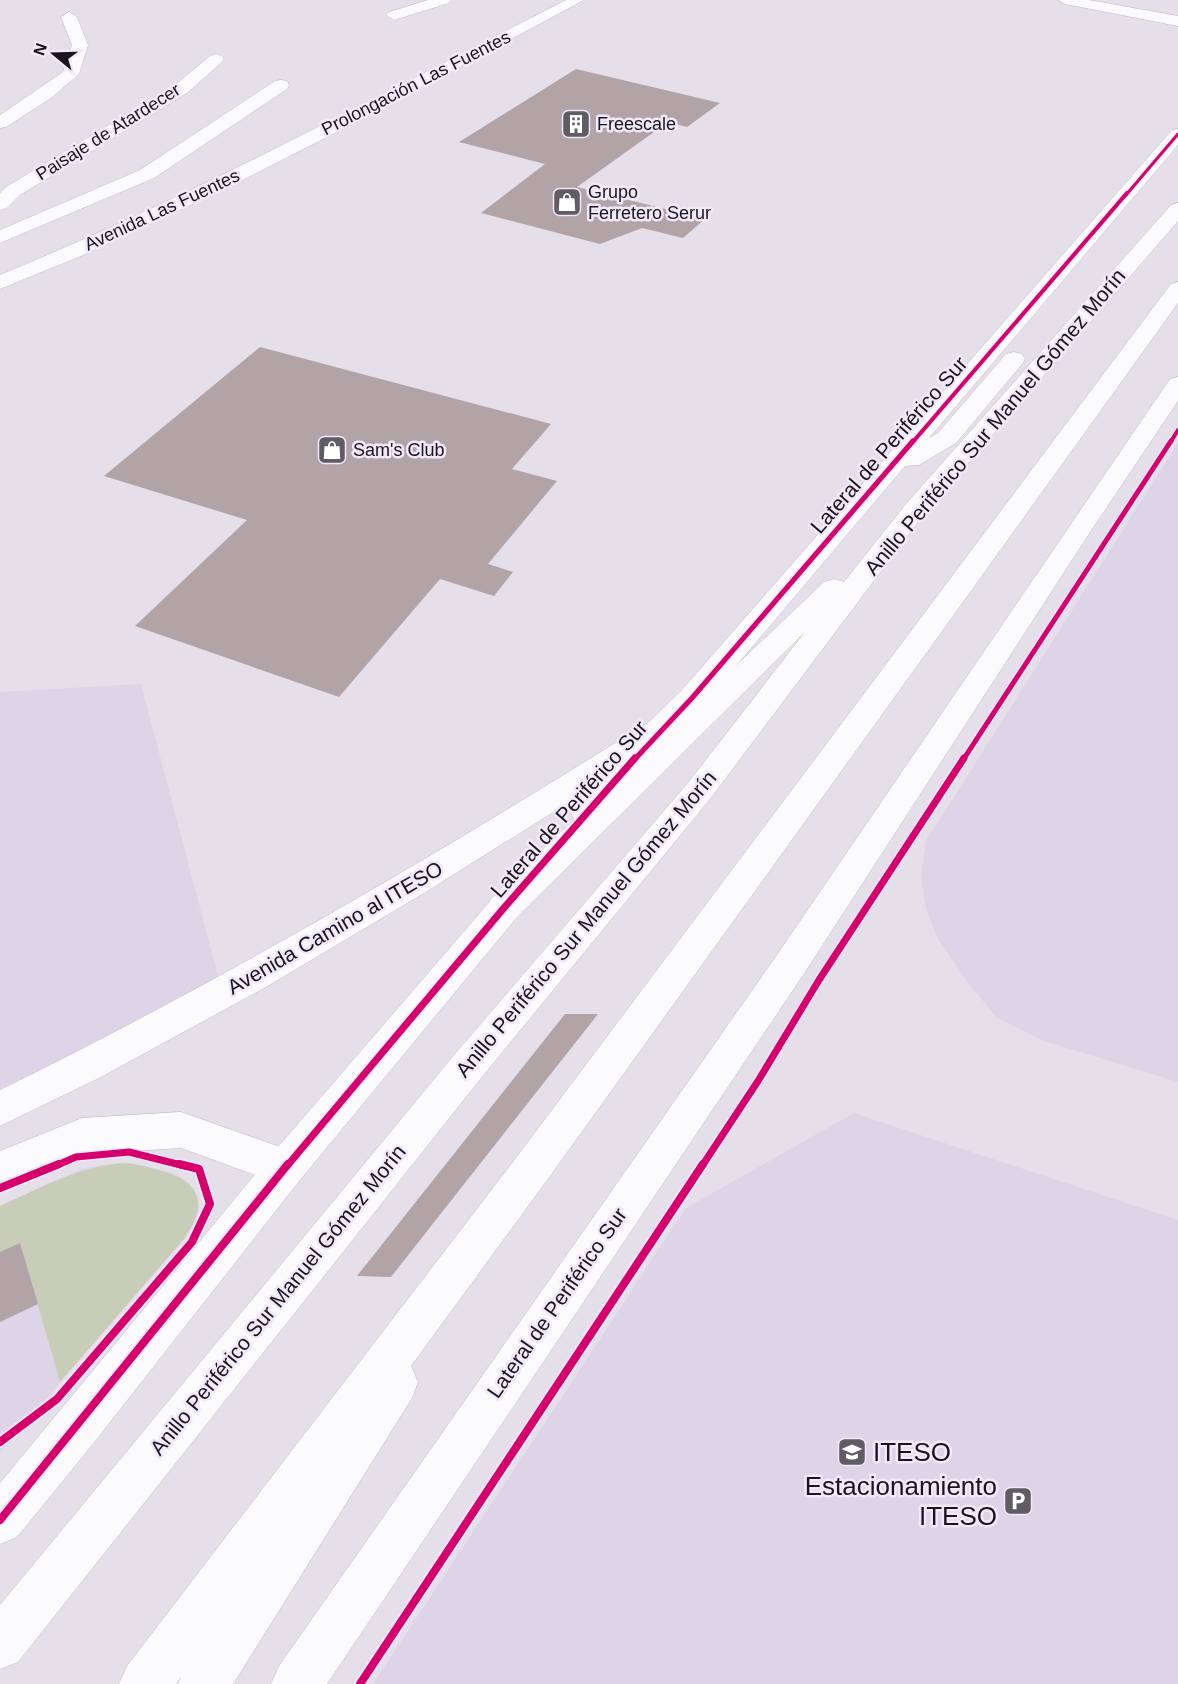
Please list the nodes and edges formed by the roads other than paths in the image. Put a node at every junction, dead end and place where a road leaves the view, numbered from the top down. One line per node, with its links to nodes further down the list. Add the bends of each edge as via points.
1 (444, 0): 6 (main road)
2 (577, 0): 13 (main road, Prolongación Las Fuentes)
3 (1065, 0): 8 (main road)
4 (1105, 0): 5 (main road)
5 (1178, 13)
6 (394, 15)
7 (69, 17): 11 (main road, via 80,45 70,74)
8 (1178, 21)
9 (216, 59): 15 (main road, Paisaje de Atardecer, via 181,88 13,191)
10 (281, 85): 18 (main road, via 147,174)
11 (0, 123)
12 (1178, 134): 27 (main road, Lateral de Periférico Sur)
13 (254, 167): 21 (main road, Avenida Las Fuentes); 23 (main road, Avenida Las Fuentes, via 227,198 185,222)
14 (1168, 176): 20 (main road)
15 (0, 204)
16 (1178, 209): 28 (main road, Anillo Periférico Sur Manuel Gómez Morín)
17 (0, 210): 18 (main road)
18 (21, 229): 19 (main road)
19 (0, 237)
20 (1102, 254)
21 (0, 283)
22 (1178, 288): 32 (main road)
23 (0, 302)
24 (1029, 341): 27 (main road, via 947,438)
25 (1178, 384): 26 (main road, Lateral de Periférico Sur)
26 (1165, 422): 39 (main road, Lateral de Periférico Sur)
27 (885, 476): 29 (main road, Lateral de Periférico Sur)
28 (915, 509): 30 (main road); 36 (main road, Anillo Periférico Sur Manuel Gómez Morín, via 699,791 468,1066)
29 (660, 730): 30 (main road, Lateral de Periférico Sur); 31 (main road, Avenida Camino al ITESO, via 473,849 342,926 161,1029)
30 (503, 909): 33 (main road, Lateral de Periférico Sur)
31 (0, 1108)
32 (536, 1162): 37 (main road); 38 (main road)
33 (286, 1167): 34 (main road, via 181,1130 82,1136); 35 (main road, Lateral de Periférico Sur)
34 (0, 1170)
35 (0, 1520)
36 (0, 1644)
37 (145, 1684)
38 (204, 1684)
39 (297, 1684)

